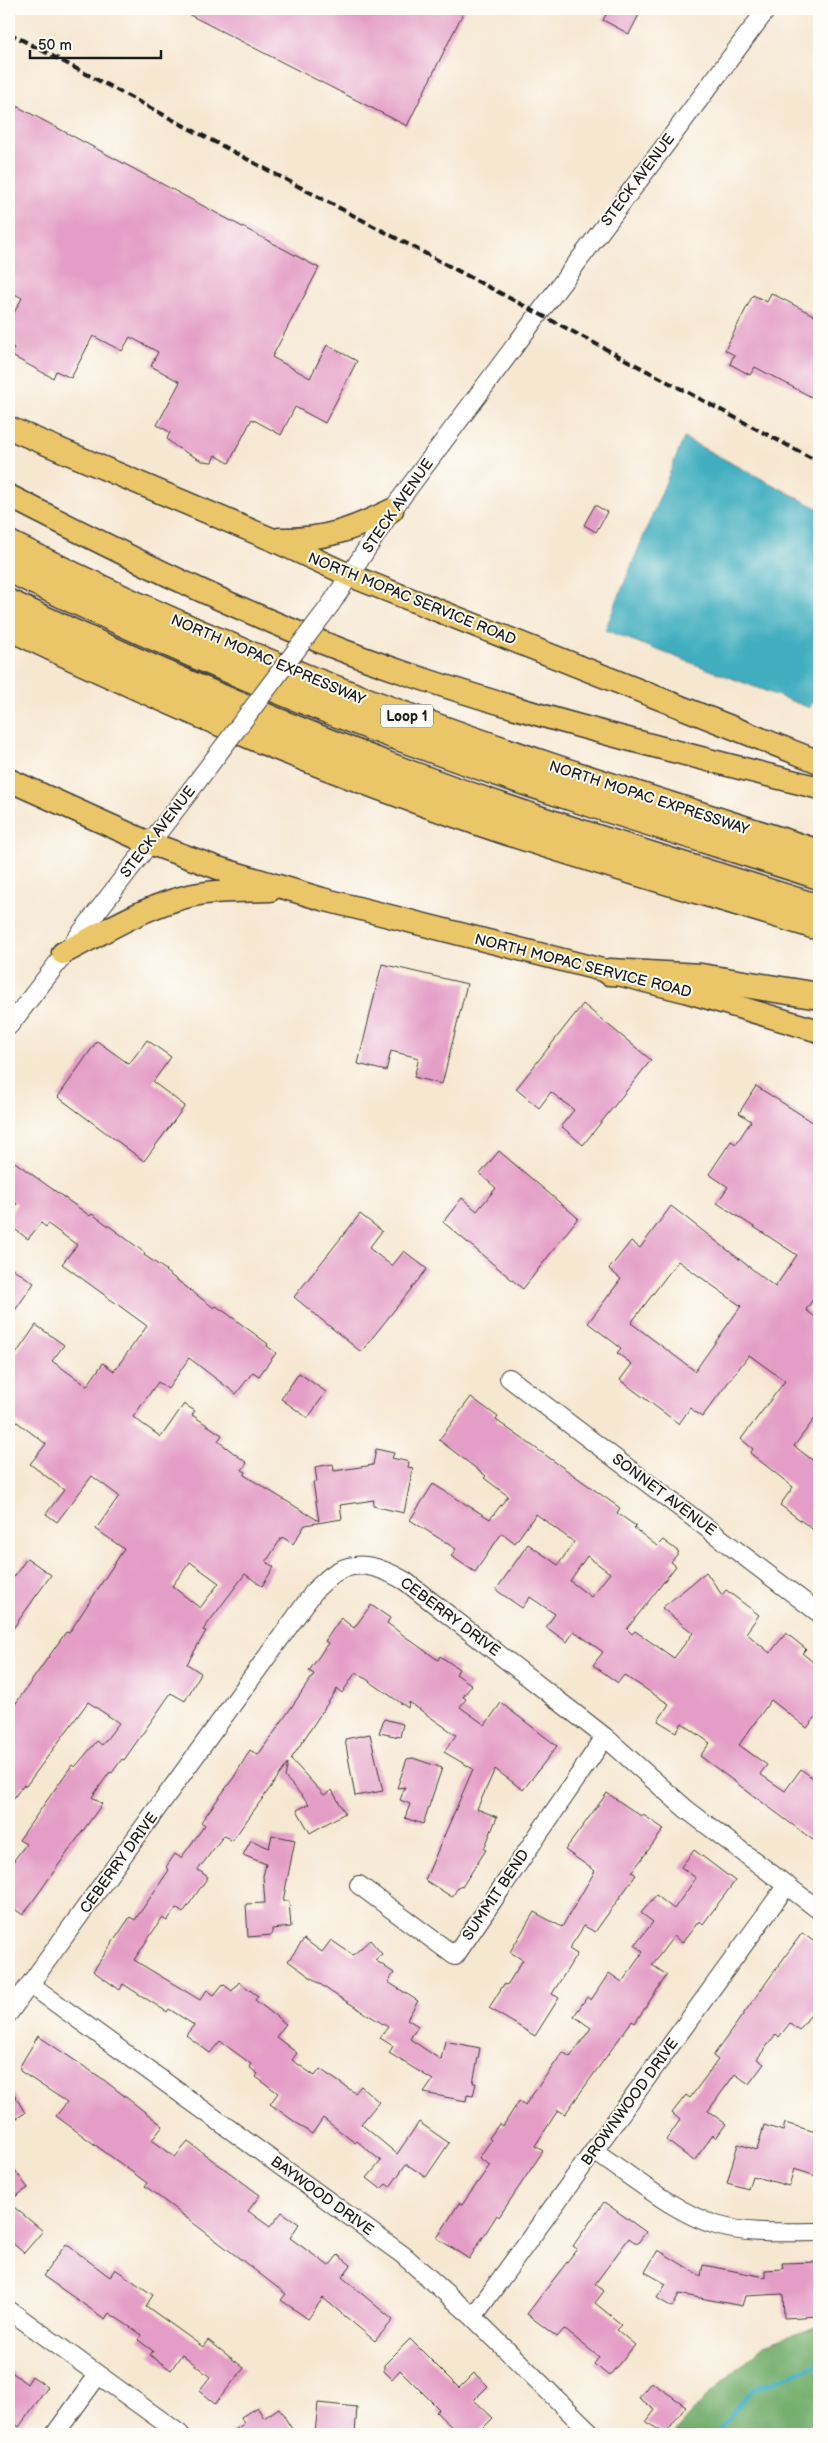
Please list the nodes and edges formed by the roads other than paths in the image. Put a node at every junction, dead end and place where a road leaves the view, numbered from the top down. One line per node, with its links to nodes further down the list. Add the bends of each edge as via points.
1 (767, 9): 4 (street, STECK AVENUE)
2 (9, 428): 5 (main road, NORTH MOPAC SERVICE ROAD)
3 (9, 496): 13 (main road, via 216,598 404,673 500,703)
4 (392, 510): 5 (main road, via 352,529 330,535 308,540); 8 (street, STECK AVENUE)
5 (271, 539): 8 (main road, NORTH MOPAC SERVICE ROAD)
6 (9, 544): 15 (highway, NORTH MOPAC EXPRESSWAY / Loop 1, via 186,626 371,703 514,754)
7 (9, 569): 16 (highway, via 201,658 417,744)
8 (349, 576): 11 (main road, NORTH MOPAC SERVICE ROAD); 14 (street, STECK AVENUE, bridge)
9 (9, 603): 18 (highway, via 186,684 406,772 548,823)
10 (9, 628): 19 (highway, via 180,706 388,789 486,825)
11 (819, 762)
12 (9, 780): 14 (main road, NORTH MOPAC SERVICE ROAD)
13 (819, 788)
14 (149, 843): 17 (main road, NORTH MOPAC SERVICE ROAD); 20 (street, STECK AVENUE)
15 (819, 853)
16 (819, 876)
17 (289, 890): 20 (main road, via 217,891 188,897 135,917); 21 (main road, NORTH MOPAC SERVICE ROAD)
18 (819, 908)
19 (819, 927)
20 (63, 953): 23 (street, STECK AVENUE)
21 (610, 972): 22 (highway, via 701,977); 24 (main road, NORTH MOPAC SERVICE ROAD)
22 (819, 996)
23 (9, 1026)
24 (819, 1031)
25 (509, 1378): 26 (street, SONNET AVENUE)
26 (819, 1612)
27 (605, 1737): 28 (street, SUMMIT BEND, via 455,1956); 29 (street, CEBERRY DRIVE, via 686,1809); 31 (street, CEBERRY DRIVE, via 405,1581 386,1570 367,1565 338,1571 316,1589)
28 (359, 1885)
29 (787, 1885): 30 (street, CEBERRY DRIVE); 33 (street, BROWNWOOD DRIVE)
30 (819, 1910)
31 (31, 1985): 32 (street, CEBERRY DRIVE); 36 (street, BAYWOOD DRIVE, via 403,2255)
32 (9, 2013)
33 (594, 2151): 34 (street, via 690,2215 716,2226 758,2233); 36 (street, BROWNWOOD DRIVE)
34 (819, 2232)
35 (9, 2310): 37 (street)
36 (473, 2318): 40 (street, BAYWOOD DRIVE)
37 (98, 2375): 38 (street); 39 (street)
38 (55, 2434)
39 (180, 2434)
40 (592, 2434)

